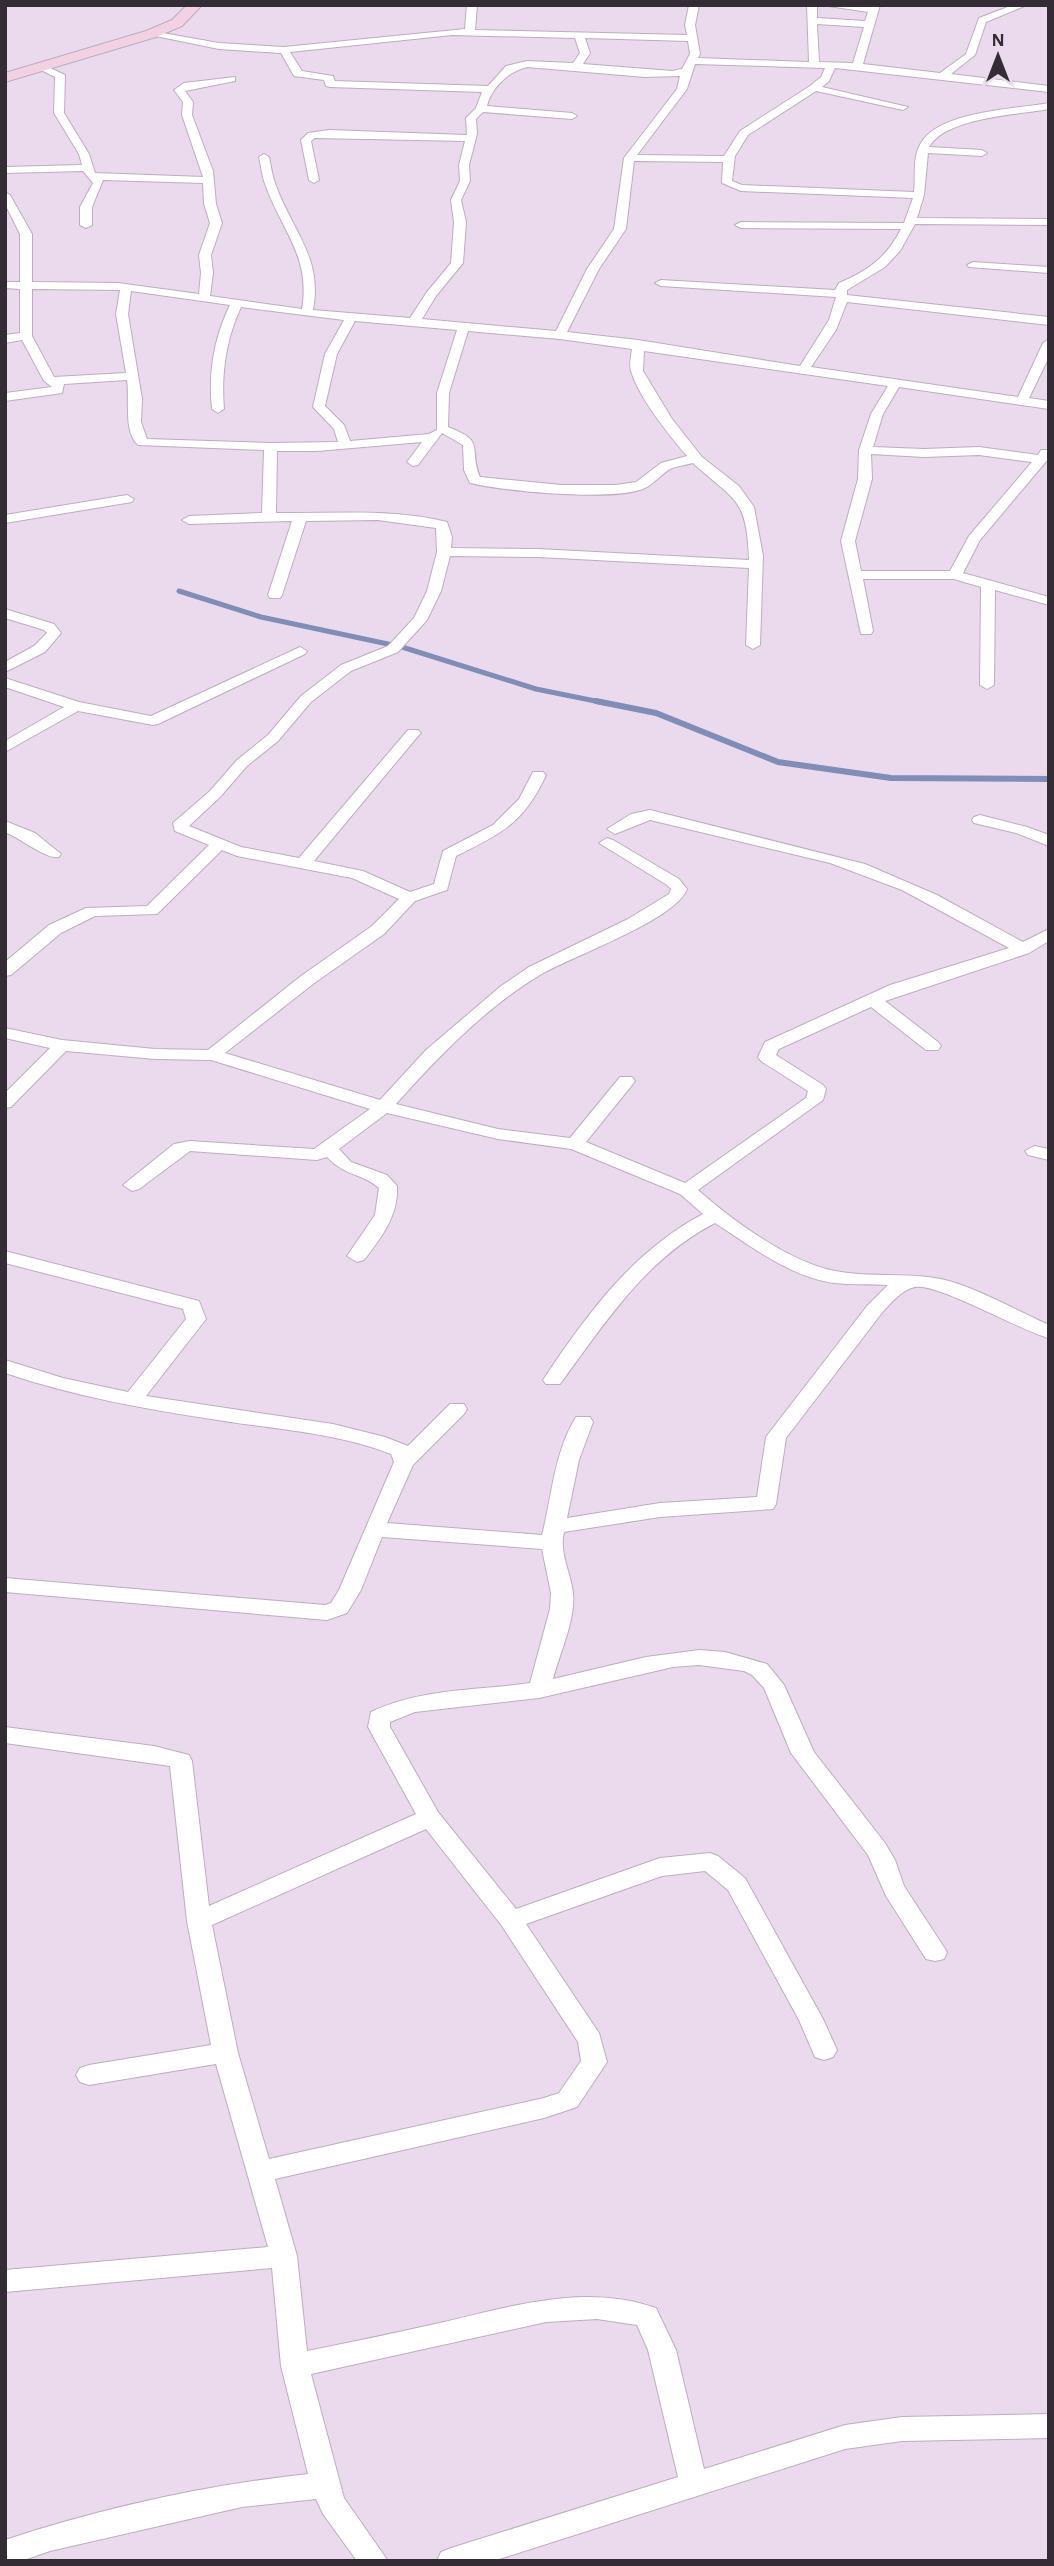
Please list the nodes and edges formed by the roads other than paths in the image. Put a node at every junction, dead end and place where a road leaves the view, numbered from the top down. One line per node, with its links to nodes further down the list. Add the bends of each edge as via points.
1 (182, 5): 22 (main road, via 156,22)
2 (195, 5): 12 (main road, via 177,23)
3 (472, 5): 11 (street)
4 (694, 5): 14 (street)
5 (812, 5): 9 (street)
6 (827, 5): 8 (street)
7 (1022, 5): 24 (street, via 982,20 970,54)
8 (873, 7): 10 (street)
9 (813, 21): 10 (street); 17 (street)
10 (869, 24): 20 (street)
11 (470, 32): 13 (street); 15 (street)
12 (152, 34): 15 (street, via 219,46); 21 (main road)
13 (579, 35): 14 (street); 19 (street, via 585,53)
14 (691, 38): 16 (street)
15 (284, 50): 28 (street, via 298,74 329,78 330,84)
16 (693, 61): 17 (street); 23 (street)
17 (814, 64): 18 (street)
18 (832, 65): 20 (street); 27 (street)
19 (576, 66): 23 (street, via 657,76); 28 (street, via 517,66)
20 (857, 66): 24 (street)
21 (43, 68): 25 (main road); 42 (street, via 60,75 59,113)
22 (5, 71)
23 (686, 72): 40 (street, via 681,94)
24 (944, 75): 29 (street)
25 (5, 78)
26 (231, 79): 45 (street, via 179,88 188,102 187,116)
27 (814, 88): 31 (street); 41 (street, via 744,133)
28 (490, 89): 32 (street)
29 (1049, 89)
30 (1049, 106): 33 (street)
31 (903, 107)
32 (481, 109): 34 (street); 36 (street, via 469,121)
33 (1017, 112): 35 (street); 37 (street, via 952,127 932,137)
34 (572, 116)
35 (1049, 120)
36 (469, 138): 46 (street, via 318,134 306,140); 65 (street, via 466,181 456,205 460,222 457,263)
37 (923, 150): 38 (street); 48 (street)
38 (982, 153)
39 (264, 157): 62 (street, via 270,184 305,255 311,290)
40 (629, 158): 41 (street); 67 (street, via 620,229 593,269)
41 (727, 159): 48 (street, via 727,183 741,188)
42 (87, 169): 43 (street); 44 (street, via 90,177)
43 (5, 170)
44 (97, 178): 45 (street); 51 (street, via 86,207)
45 (210, 180): 60 (street, via 216,227 205,255)
46 (314, 180)
47 (5, 195): 56 (street, via 26,234)
48 (919, 195): 50 (street)
49 (1049, 222): 50 (street)
50 (909, 224): 52 (street); 59 (street, via 881,265 843,285)
51 (86, 225)
52 (741, 225)
53 (973, 265): 54 (street)
54 (1049, 270)
55 (661, 283): 59 (street)
56 (24, 284): 57 (street); 58 (street); 68 (street)
57 (5, 285)
58 (126, 287): 60 (street); 73 (street, via 122,314)
59 (843, 296): 64 (street); 72 (street, via 836,320)
60 (204, 298): 61 (street)
61 (237, 303): 62 (street); 79 (street, via 217,374)
62 (307, 313): 63 (street)
63 (351, 318): 65 (street); 82 (street, via 331,354 319,407 340,428)
64 (1049, 321)
65 (413, 324): 66 (street)
66 (463, 329): 67 (street); 80 (street, via 443,393)
67 (560, 335): 71 (street)
68 (26, 336): 69 (street); 74 (street)
69 (5, 338)
70 (1049, 343): 77 (street)
71 (638, 344): 72 (street); 86 (street, via 636,368 641,380)
72 (804, 369): 75 (street)
73 (131, 376): 74 (street); 83 (street, via 136,430 143,442)
74 (50, 382): 76 (street, via 59,385 58,390)
75 (895, 384): 77 (street); 84 (street, via 877,414)
76 (5, 397)
77 (1022, 401): 78 (street)
78 (1049, 405)
79 (218, 410)
80 (442, 429): 81 (street); 86 (street, via 466,438 472,474 475,480 486,482 616,489 640,485 666,466)
81 (430, 438): 82 (street); 87 (street)
82 (345, 445): 83 (street)
83 (271, 447): 89 (street)
84 (865, 450): 85 (street); 96 (street, via 865,479 848,541)
85 (1045, 455): 95 (street, via 974,539)
86 (696, 458): 94 (street, via 742,497 753,524)
87 (413, 462)
88 (127, 499): 91 (street)
89 (269, 517): 90 (street); 92 (street)
90 (300, 518): 93 (street, via 429,521 442,525); 98 (street)
91 (5, 519)
92 (189, 520)
93 (444, 552): 94 (street); 114 (street, via 424,614 393,649 346,668 306,699 273,738 181,823 184,830)
94 (755, 564): 102 (street)
95 (956, 575): 96 (street); 97 (street)
96 (854, 576): 101 (street)
97 (988, 583): 99 (street); 106 (street)
98 (275, 595)
99 (1049, 601)
100 (5, 612): 104 (street, via 49,627 54,634 46,644)
101 (866, 631)
102 (753, 645)
103 (300, 651): 107 (street, via 153,721)
104 (5, 668)
105 (5, 682): 107 (street)
106 (987, 685)
107 (76, 706): 109 (street)
108 (413, 733): 116 (street)
109 (5, 748)
110 (538, 775): 117 (street, via 527,801 499,828 449,854 441,887)
111 (980, 820): 113 (street)
112 (5, 826): 115 (street)
113 (1049, 841)
114 (219, 844): 116 (street); 120 (street, via 150,911 92,911 55,929)
115 (53, 854)
116 (303, 864): 117 (street, via 357,874)
117 (409, 898): 125 (street, via 378,930)
118 (1049, 934): 119 (street)
119 (1023, 949): 121 (street); 128 (street, via 933,897 862,867 650,815 637,817 611,836 673,882 679,890 676,897 507,990 432,1054)
120 (5, 971)
121 (872, 999): 124 (street); 132 (street, via 771,1046 767,1057 817,1089 814,1100)
122 (5, 1034): 123 (street)
123 (62, 1045): 125 (street); 127 (street)
124 (932, 1046)
125 (212, 1055): 128 (street)
126 (626, 1081): 129 (street)
127 (6, 1100)
128 (384, 1107): 129 (street, via 498,1134); 130 (street)
129 (575, 1144): 132 (street)
130 (328, 1148): 131 (street, via 317,1155 180,1148); 134 (street, via 345,1166 388,1186 388,1207)
131 (132, 1185)
132 (687, 1190): 133 (street)
133 (715, 1216): 136 (street, via 805,1268 834,1277); 139 (street, via 677,1236 651,1259)
134 (357, 1256)
135 (5, 1257): 140 (street, via 192,1305 195,1319)
136 (912, 1280): 137 (street, via 941,1285); 145 (street, via 889,1293 874,1310 776,1437 766,1504 684,1507 600,1518)
137 (1049, 1332)
138 (5, 1366): 140 (street)
139 (553, 1380)
140 (133, 1399): 143 (street, via 334,1429 400,1450)
141 (457, 1409): 143 (street)
142 (583, 1422): 145 (street, via 565,1473)
143 (404, 1462): 144 (street)
144 (374, 1529): 145 (street); 146 (street, via 350,1590 339,1608 327,1613)
145 (553, 1535): 147 (street, via 561,1609)
146 (5, 1585)
147 (539, 1690): 149 (street, via 421,1704 379,1718 379,1727); 152 (street, via 669,1660 712,1659 752,1665 762,1671 777,1692 809,1765 882,1858 893,1888)
148 (5, 1735): 151 (street, via 181,1760)
149 (430, 1818): 150 (street); 151 (street)
150 (510, 1920): 153 (street, via 660,1867 710,1862 737,1884); 156 (street, via 590,2040 594,2062 568,2100)
151 (199, 1921): 154 (street)
152 (934, 1952)
153 (824, 2050)
154 (225, 2053): 155 (street); 156 (street)
155 (89, 2074)
156 (258, 2172): 157 (street)
157 (284, 2256): 158 (street); 159 (street)
158 (5, 2281)
159 (295, 2366): 161 (street); 162 (street, via 520,2316 587,2306 646,2316 663,2350)
160 (1049, 2426): 162 (street, via 902,2429 845,2437)
161 (325, 2485): 163 (street, via 242,2494 50,2538); 164 (street, via 333,2505)
162 (694, 2486): 165 (street)
163 (5, 2553)
164 (374, 2561)
165 (451, 2561)

